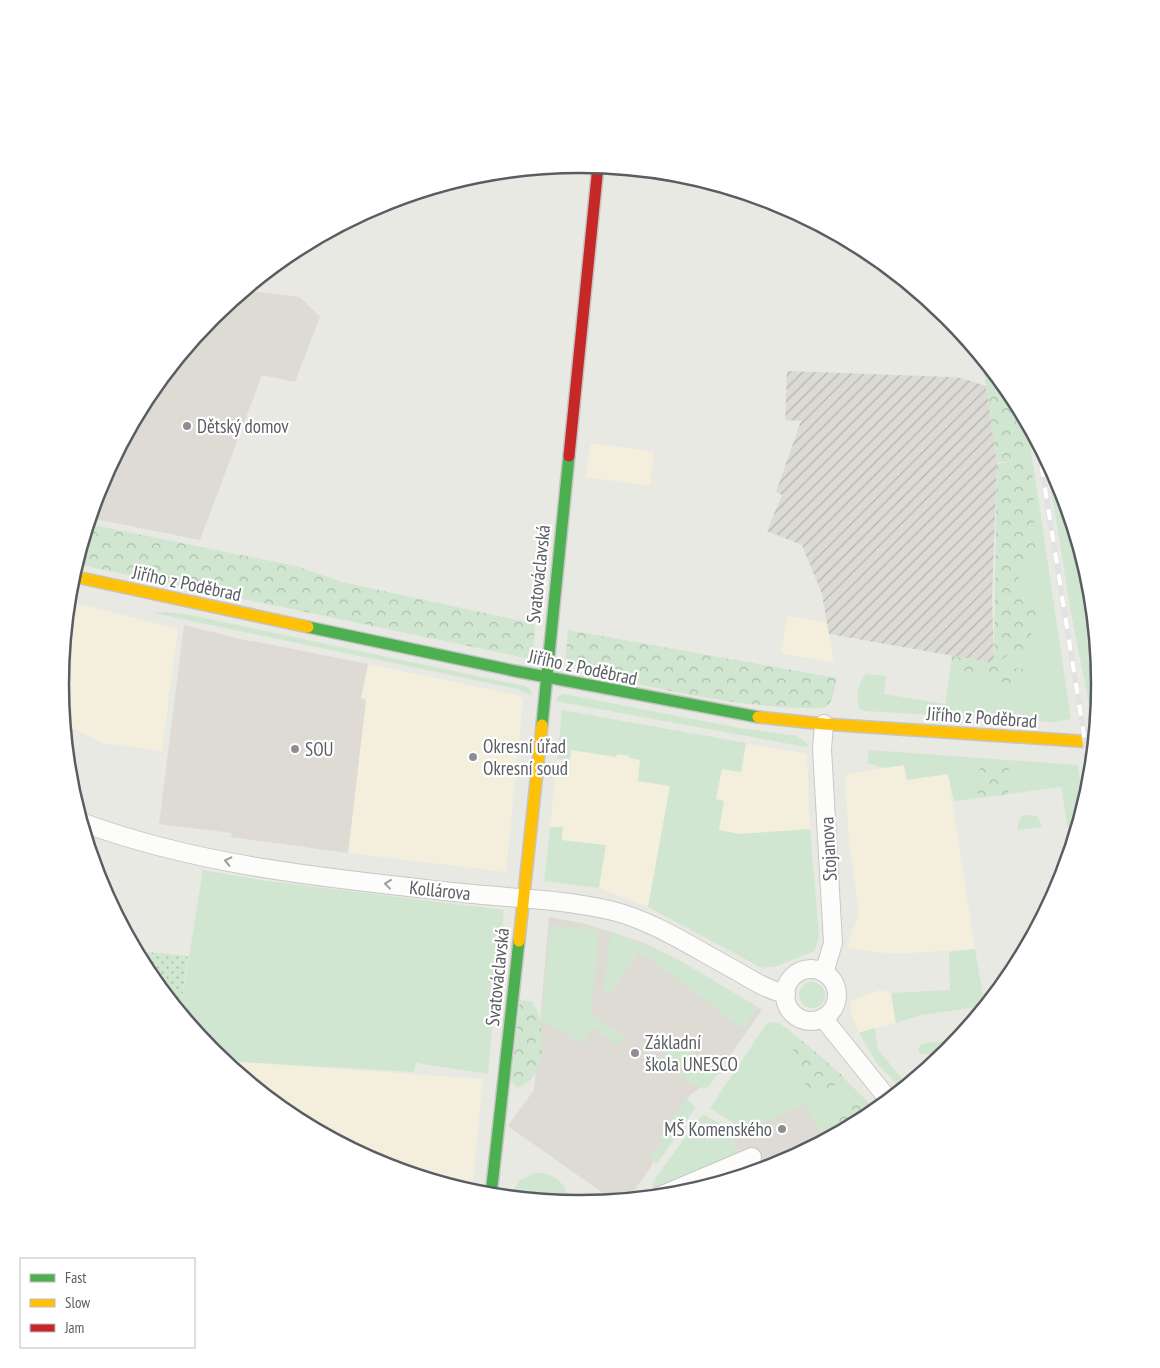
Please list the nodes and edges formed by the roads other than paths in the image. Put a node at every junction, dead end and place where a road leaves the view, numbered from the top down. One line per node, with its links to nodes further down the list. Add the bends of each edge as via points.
1 (597, 174): 3 (street, Svatováclavská)
2 (80, 578): 3 (street, Jiřího z Poděbrad)
3 (546, 677): 4 (street, Jiřího z Poděbrad, via 727,713); 7 (street, Svatováclavská)
4 (824, 724): 5 (street, Jiřího z Poděbrad); 8 (street, Stojanova, via 833,935 832,951)
5 (1088, 742)
6 (89, 824): 7 (street, Kollárova, one-way to 6, via 240,864 155,846)
7 (524, 899): 9 (street, Kollárova, via 577,904 620,913 761,986); 14 (street, Svatováclavská)
8 (824, 973): 9 (street, via 812,970 799,973 790,982); 10 (street, via 834,982 837,996 833,1009)
9 (786, 994): 10 (street, via 789,1008 800,1018)
10 (823, 1018): 11 (street)
11 (885, 1095)
12 (752, 1157): 13 (street)
13 (692, 1182)
14 (492, 1187)

